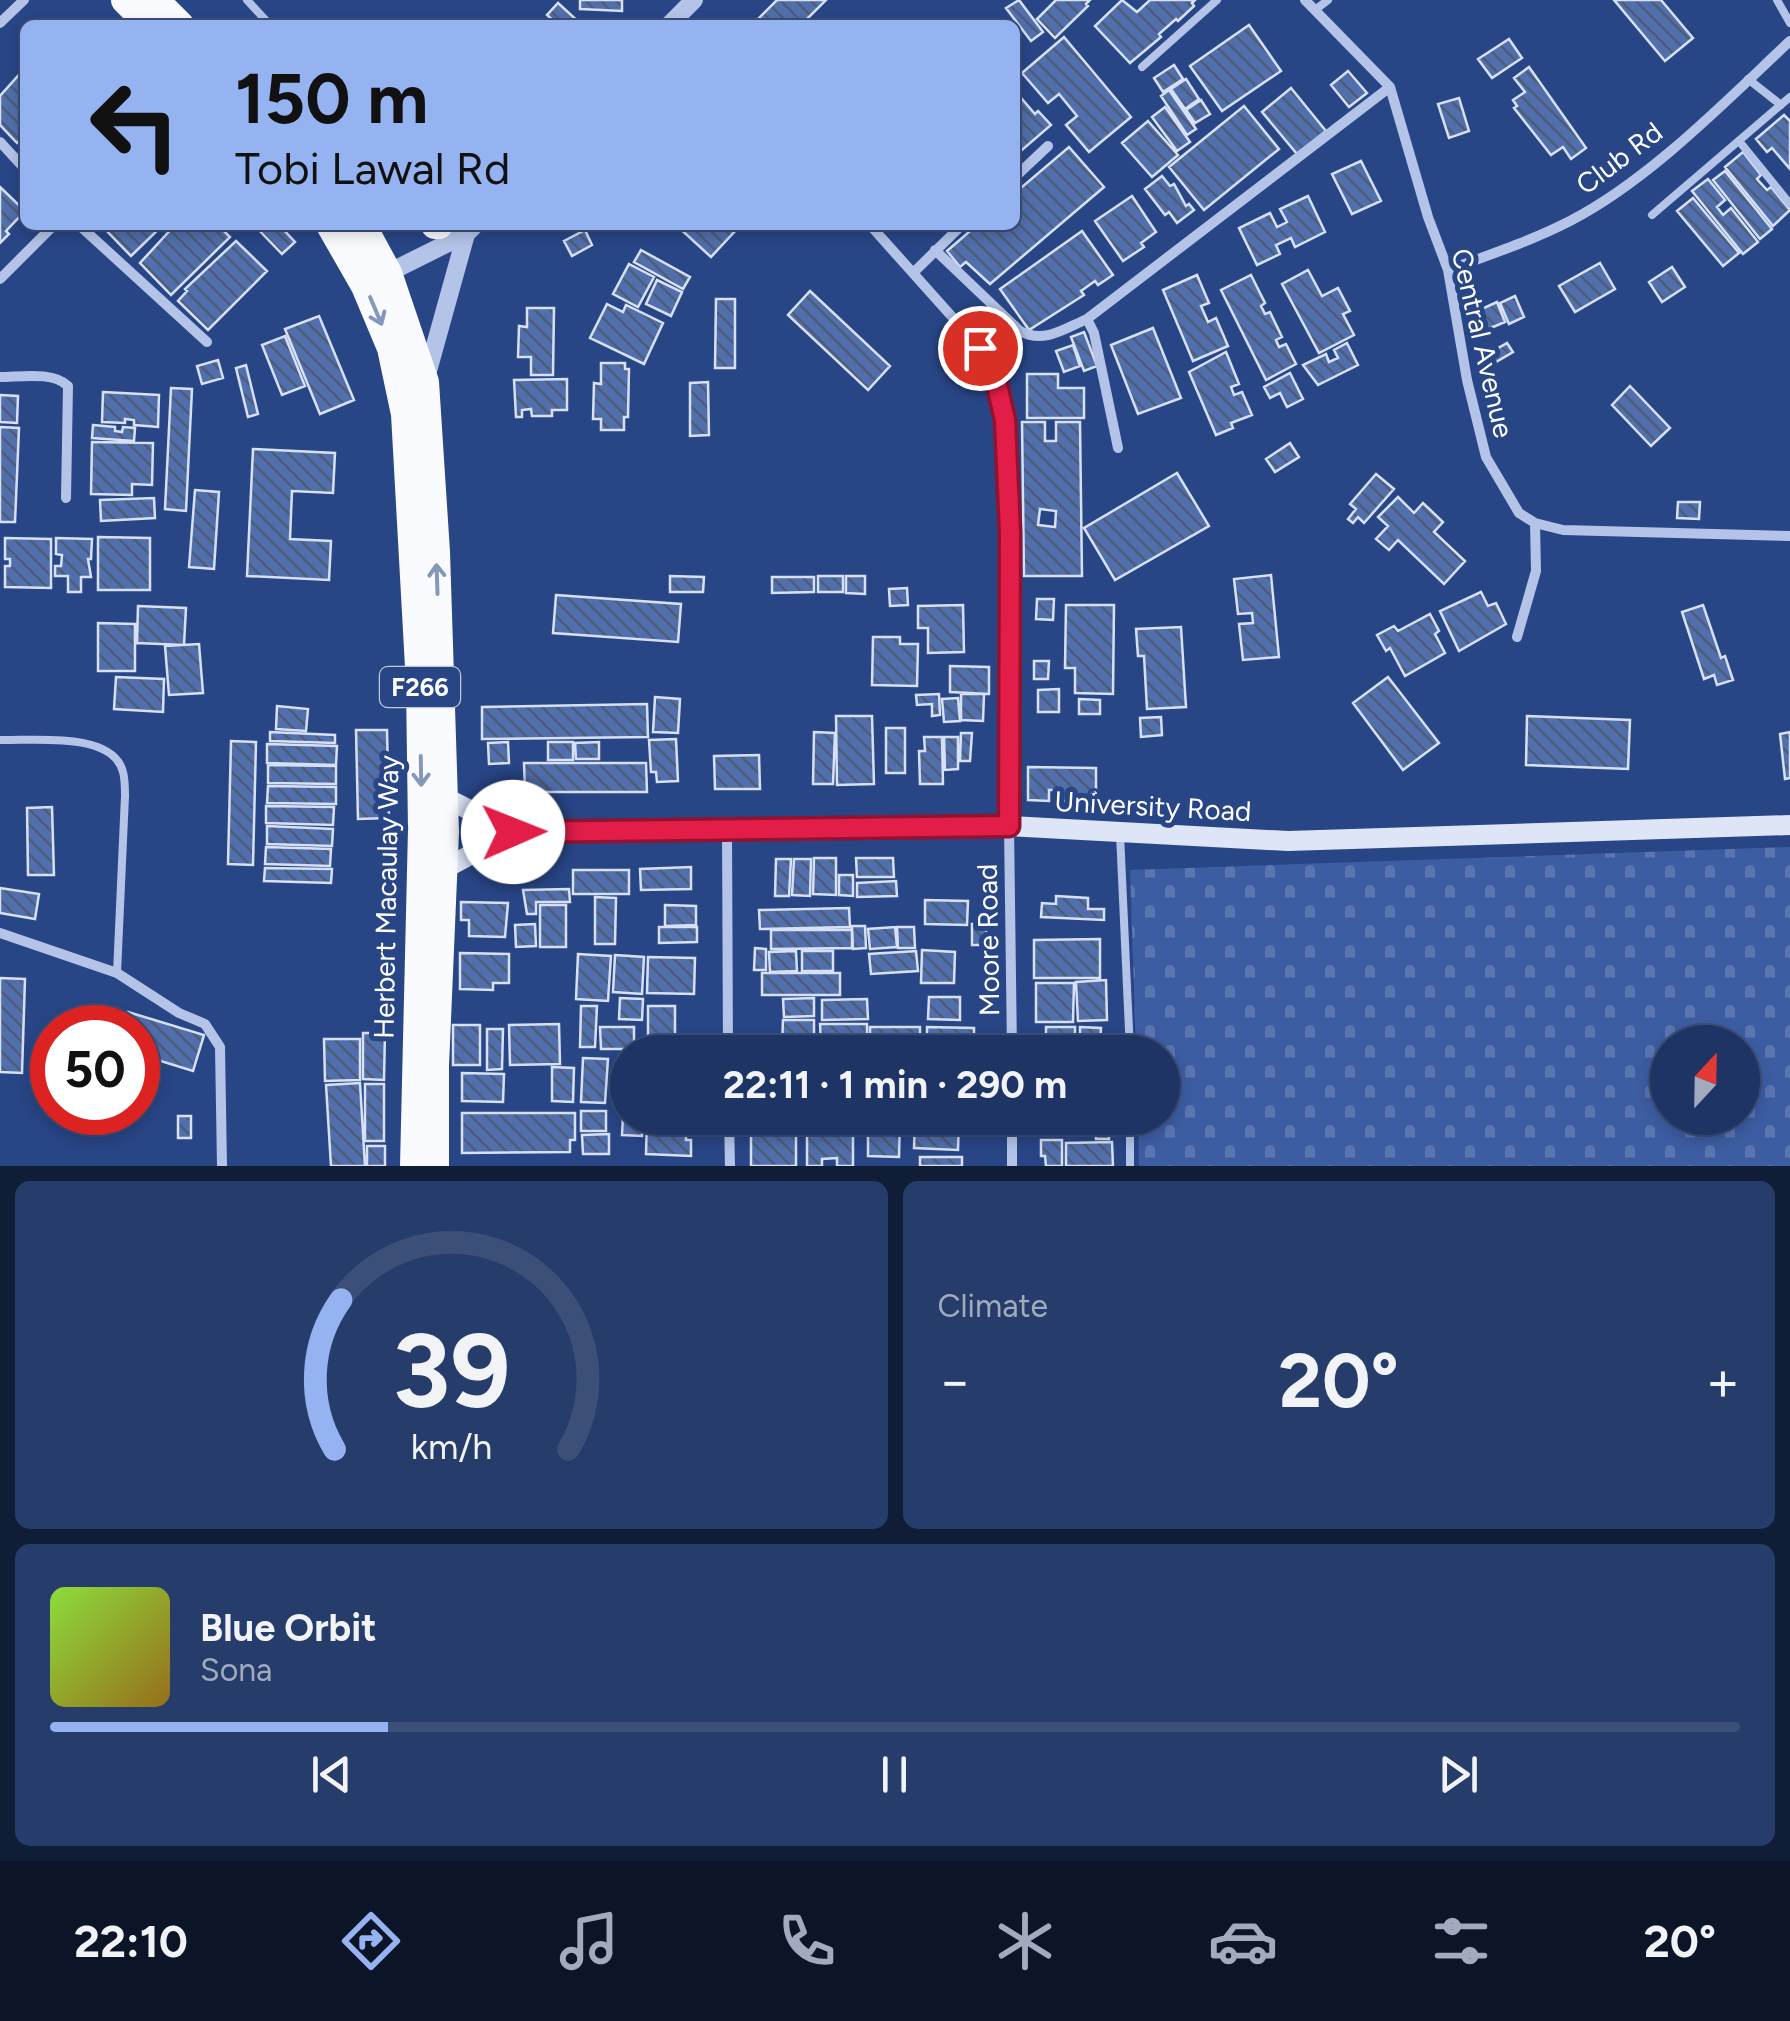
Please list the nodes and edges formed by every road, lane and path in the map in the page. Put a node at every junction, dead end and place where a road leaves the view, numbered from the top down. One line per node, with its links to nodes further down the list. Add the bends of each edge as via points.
1 (24, 0): 15 (street)
2 (126, 0): 11 (highway)
3 (155, 0): 12 (highway)
4 (247, 0): 13 (lane)
5 (694, 0): 14 (street)
6 (1217, 0): 18 (lane)
7 (1304, 0): 10 (street, Central Avenue)
8 (1328, 0): 10 (lane)
9 (1776, 0): 16 (lane)
10 (1315, 10): 20 (street, Central Avenue)
11 (145, 20)
12 (175, 20)
13 (265, 20)
14 (674, 20)
15 (0, 23)
16 (1790, 23)
17 (1790, 41): 19 (street, Club Rd)
18 (1142, 67)
19 (1748, 80): 22 (lane); 38 (street, Club Rd, via 1690,134 1571,221)
20 (1390, 87): 38 (street, Central Avenue); 42 (street)
21 (1790, 97): 22 (lane)
22 (1782, 106): 23 (lane)
23 (1739, 141): 28 (lane); 29 (lane)
24 (0, 142): 26 (street)
25 (1048, 146): 27 (street)
26 (20, 163)
27 (1020, 172)
28 (1790, 204)
29 (1652, 216)
30 (49, 230): 41 (street)
31 (85, 230): 43 (street)
32 (333, 230): 68 (highway, Herbert Macaulay Way / F266, one-way to 68, via 391,348 405,414 422,830)
33 (365, 230): 40 (highway, Herbert Macaulay Way / F266)
34 (470, 230): 40 (street); 45 (street)
35 (875, 230): 39 (street, Moore Road)
36 (957, 230): 37 (street)
37 (935, 250): 39 (street); 42 (street, via 1032,337)
38 (1448, 270): 48 (street, Central Avenue, via 1486,457 1508,499)
39 (914, 272): 54 (street, Moore Road, via 980,348 1005,420)
40 (388, 274): 45 (highway, Herbert Macaulay Way / F266)
41 (0, 279)
42 (1086, 319): 46 (street)
43 (208, 342)
44 (0, 377): 47 (street, via 50,377 68,386)
45 (425, 382): 52 (highway, Herbert Macaulay Way / F266, one-way to 45)
46 (1118, 448)
47 (66, 498)
48 (1535, 523): 49 (street, via 1563,530); 50 (street, via 1536,571)
49 (1790, 536)
50 (1517, 636)
51 (0, 740): 60 (lane, via 88,742 108,750 123,768)
52 (444, 797): 56 (main road); 58 (highway, Herbert Macaulay Way / F266)
53 (1790, 825): 57 (main road, University Road, via 1288,841)
54 (1009, 826): 55 (main road, University Road); 57 (main road, University Road); 62 (street, Moore Road)
55 (727, 828): 56 (main road, University Road); 61 (street)
56 (513, 832): 58 (main road)
57 (1120, 834): 63 (lane)
58 (444, 869): 69 (highway, Herbert Macaulay Way / F266)
59 (0, 933): 60 (street)
60 (117, 973): 67 (street, via 205,1024 220,1046)
61 (728, 1035)
62 (1012, 1035)
63 (1129, 1035)
64 (729, 1135): 70 (street)
65 (1012, 1135): 71 (street)
66 (1130, 1135): 72 (lane)
67 (222, 1166)
68 (414, 1166)
69 (435, 1166)
70 (730, 1166)
71 (1012, 1166)
72 (1130, 1166)

